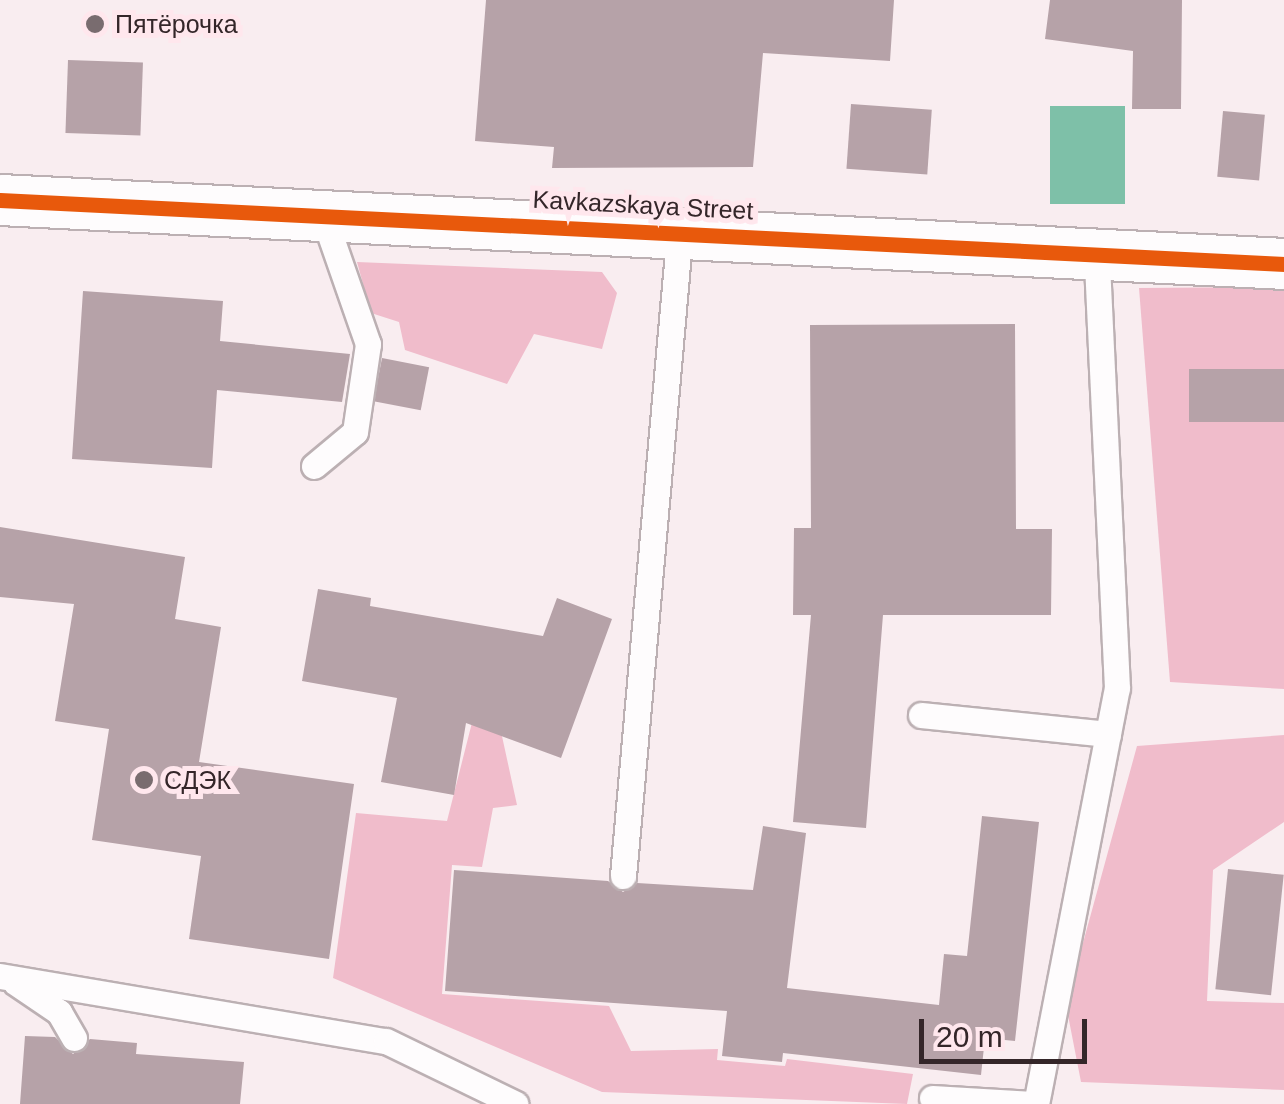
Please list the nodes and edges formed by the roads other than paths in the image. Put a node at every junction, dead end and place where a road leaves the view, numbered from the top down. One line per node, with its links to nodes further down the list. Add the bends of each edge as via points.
1 (0, 200): 2 (street, Kavkazskaya Street)
2 (323, 215): 3 (street, Kavkazskaya Street); 6 (lane, via 368,344 355,432)
3 (680, 230): 4 (street, Kavkazskaya Street); 9 (lane)
4 (1097, 259): 5 (street, Kavkazskaya Street); 8 (lane, via 1117,688)
5 (1284, 264)
6 (314, 466)
7 (921, 715): 8 (lane)
8 (1108, 734): 14 (lane)
9 (623, 876)
10 (4, 977): 11 (lane, via 59,1012); 13 (lane, via 386,1041)
11 (74, 1038)
12 (932, 1098): 14 (lane)
13 (516, 1104)
14 (1034, 1104)

